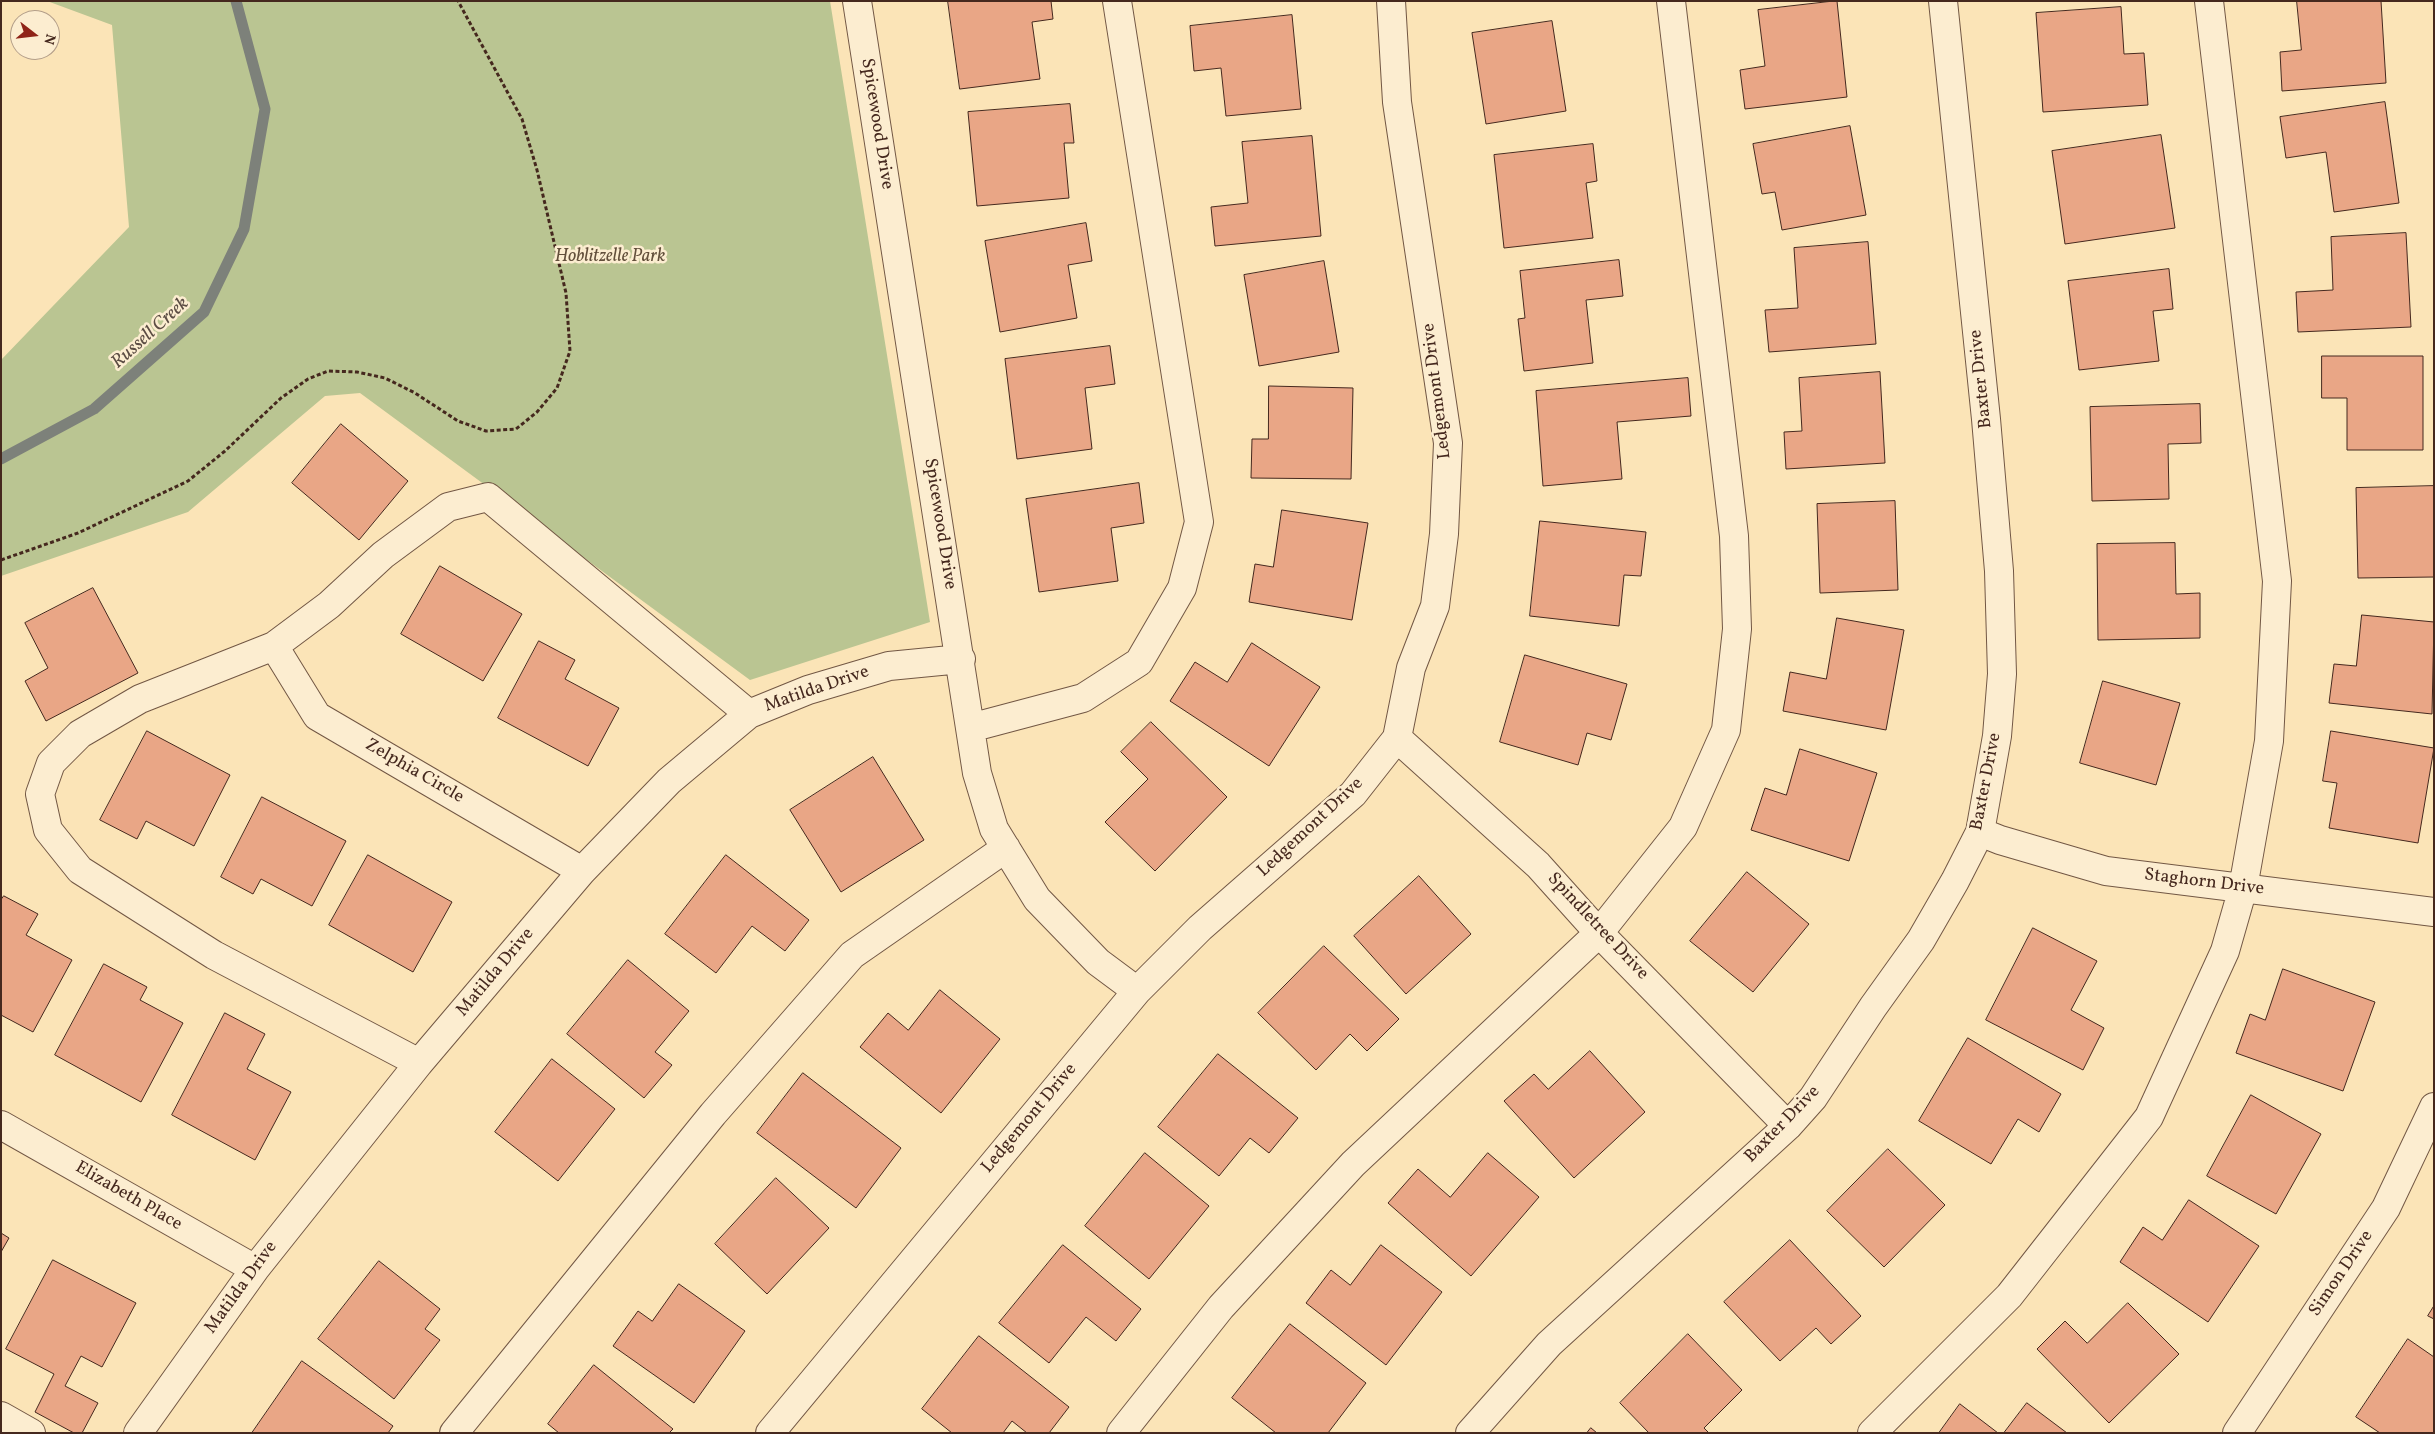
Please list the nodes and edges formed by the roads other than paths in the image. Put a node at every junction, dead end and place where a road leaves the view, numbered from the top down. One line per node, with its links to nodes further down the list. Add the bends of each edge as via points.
1 (857, 1): 8 (street, Spicewood Drive)
2 (1117, 1): 10 (street, via 1200,522 1182,588 1139,662 1083,698)
3 (1391, 1): 11 (street, Ledgemont Drive, via 1397,102 1448,443 1444,534 1435,606 1411,668)
4 (1671, 1): 17 (street, via 1734,536 1738,629 1726,730 1683,827)
5 (1943, 1): 12 (street, Baxter Drive, via 1999,571 2002,683 1997,736)
6 (2209, 1): 15 (street, via 2277,581 2269,741)
7 (274, 646): 9 (street, via 329,605 383,555 448,507 488,497); 14 (street, Zelphia Circle, via 317,716); 19 (street, via 140,698 80,734 51,763 40,794 48,830 80,870 206,949)
8 (961, 659): 9 (street, Matilda Drive, via 889,666 808,690); 10 (street, Spicewood Drive)
9 (749, 714): 14 (street, Matilda Drive, via 669,781)
10 (970, 728): 13 (street, Spicewood Drive, via 976,772 994,829)
11 (1397, 738): 17 (street, Spindletree Drive, via 1538,865); 18 (street, Ledgemont Drive, via 1353,794 1200,928)
12 (1980, 832): 15 (street, Staghorn Drive, via 2106,871); 22 (street, Baxter Drive, via 1921,940 1813,1098)
13 (1006, 848): 18 (street, Spicewood Drive, via 1038,899 1098,962); 27 (street, via 852,955 713,1114)
14 (582, 871): 19 (street, Matilda Drive)
15 (2244, 888): 16 (street, Staghorn Drive); 31 (street, via 2225,951 2149,1117 2009,1296)
16 (2434, 912)
17 (1599, 933): 22 (street, Spindletree Drive); 29 (street, via 1353,1164 1221,1306)
18 (1137, 990): 28 (street, Ledgemont Drive)
19 (419, 1063): 23 (street, Matilda Drive)
20 (2434, 1106): 32 (street, Simon Drive, via 2386,1208)
21 (1, 1125): 23 (street, Elizabeth Place)
22 (1788, 1126): 30 (street, Baxter Drive, via 1549,1344)
23 (255, 1269): 26 (street, Matilda Drive)
24 (1, 1416): 25 (street)
25 (31, 1433)
26 (138, 1433)
27 (454, 1433)
28 (770, 1433)
29 (1121, 1433)
30 (1470, 1433)
31 (1872, 1433)
32 (2237, 1433)

